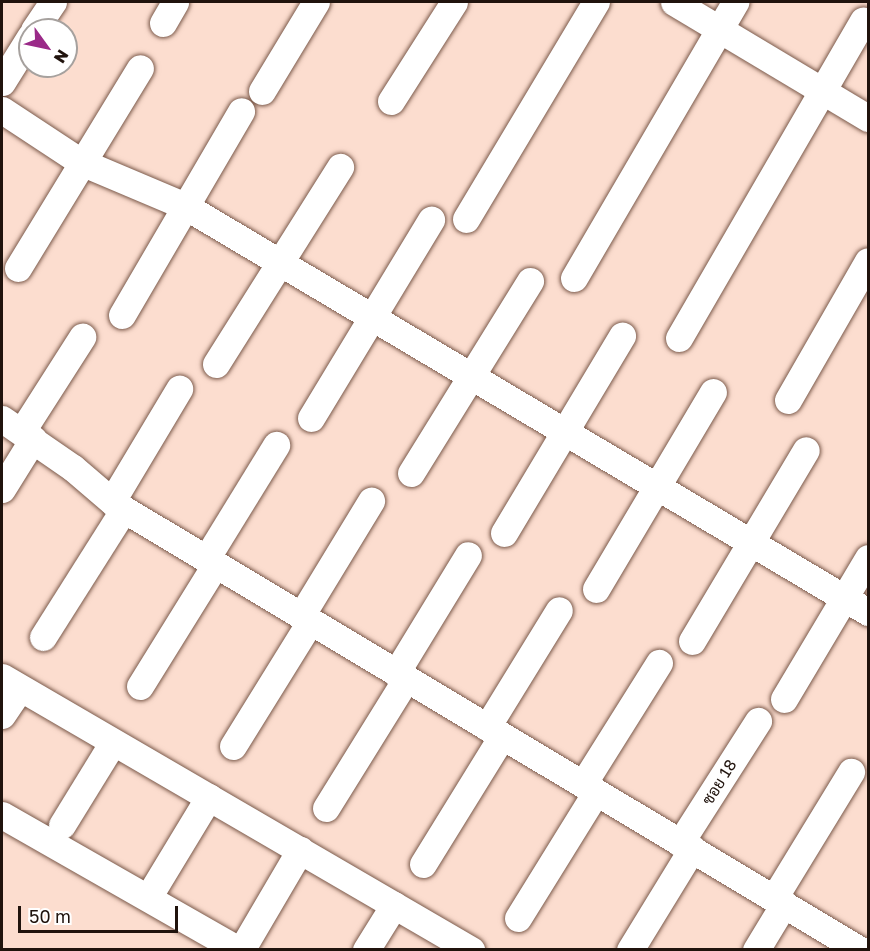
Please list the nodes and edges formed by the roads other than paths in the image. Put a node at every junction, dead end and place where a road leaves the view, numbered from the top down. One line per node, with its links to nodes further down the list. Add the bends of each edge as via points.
1 (52, 2): 7 (street)
2 (316, 2): 13 (street)
3 (454, 2): 15 (street)
4 (596, 2): 22 (street)
5 (674, 2): 9 (street)
6 (735, 2): 9 (street)
7 (42, 18)
8 (863, 20): 14 (street)
9 (720, 29): 14 (street); 27 (street)
10 (18, 56): 12 (street)
11 (140, 68): 19 (street)
12 (2, 82)
13 (262, 91)
14 (823, 91): 18 (street); 34 (street)
15 (392, 101)
16 (2, 110): 19 (street)
17 (241, 111): 21 (street)
18 (868, 118)
19 (81, 162): 21 (street); 26 (street)
20 (340, 167): 25 (street)
21 (185, 206): 25 (street); 30 (street)
22 (466, 219)
23 (431, 220): 31 (street)
24 (868, 261): 29 (street)
25 (279, 263): 31 (street); 35 (street)
26 (18, 268)
27 (574, 278)
28 (530, 281): 36 (street)
29 (859, 301): 39 (street)
30 (122, 315)
31 (372, 318): 36 (street); 40 (street)
32 (622, 336): 42 (street)
33 (82, 337): 41 (street)
34 (679, 338)
35 (216, 364)
36 (471, 376): 42 (street); 45 (street)
37 (179, 389): 49 (street)
38 (713, 393): 46 (street)
39 (788, 400)
40 (311, 418)
41 (19, 430): 47 (street); 49 (street)
42 (565, 432): 46 (street); 50 (street)
43 (276, 445): 54 (street)
44 (806, 450): 51 (street)
45 (411, 473)
46 (657, 487): 51 (street); 55 (street)
47 (2, 489)
48 (370, 501): 59 (street)
49 (118, 505): 54 (street); 60 (street)
50 (504, 533)
51 (750, 543): 56 (street); 61 (street)
52 (468, 555): 63 (street)
53 (868, 558): 56 (street)
54 (211, 562): 59 (street); 65 (street)
55 (596, 590)
56 (844, 598): 58 (street); 66 (street)
57 (559, 610): 69 (street)
58 (868, 612)
59 (306, 619): 63 (street); 71 (street)
60 (43, 637)
61 (692, 641)
62 (659, 663): 73 (street)
63 (401, 676): 69 (street); 75 (street)
64 (11, 682): 67 (street); 70 (street)
65 (140, 686)
66 (784, 699)
67 (2, 715)
68 (758, 721): 78 (street, ซอย 18)
69 (495, 732): 73 (street); 80 (street)
70 (113, 741): 74 (street); 77 (street)
71 (233, 746)
72 (851, 772): 82 (street)
73 (590, 788): 78 (street); 84 (street)
74 (209, 797): 79 (street); 81 (street)
75 (326, 808)
76 (2, 815): 85 (street)
77 (62, 825)
78 (686, 846): 82 (street); 88 (street, ซอย 18)
79 (300, 850): 83 (street); 85 (street)
80 (423, 864)
81 (155, 886)
82 (779, 901): 89 (street); 90 (street)
83 (394, 905): 86 (street); 87 (street)
84 (518, 918)
85 (242, 946)
86 (366, 950)
87 (471, 950)
88 (630, 950)
89 (756, 950)
90 (860, 950)

